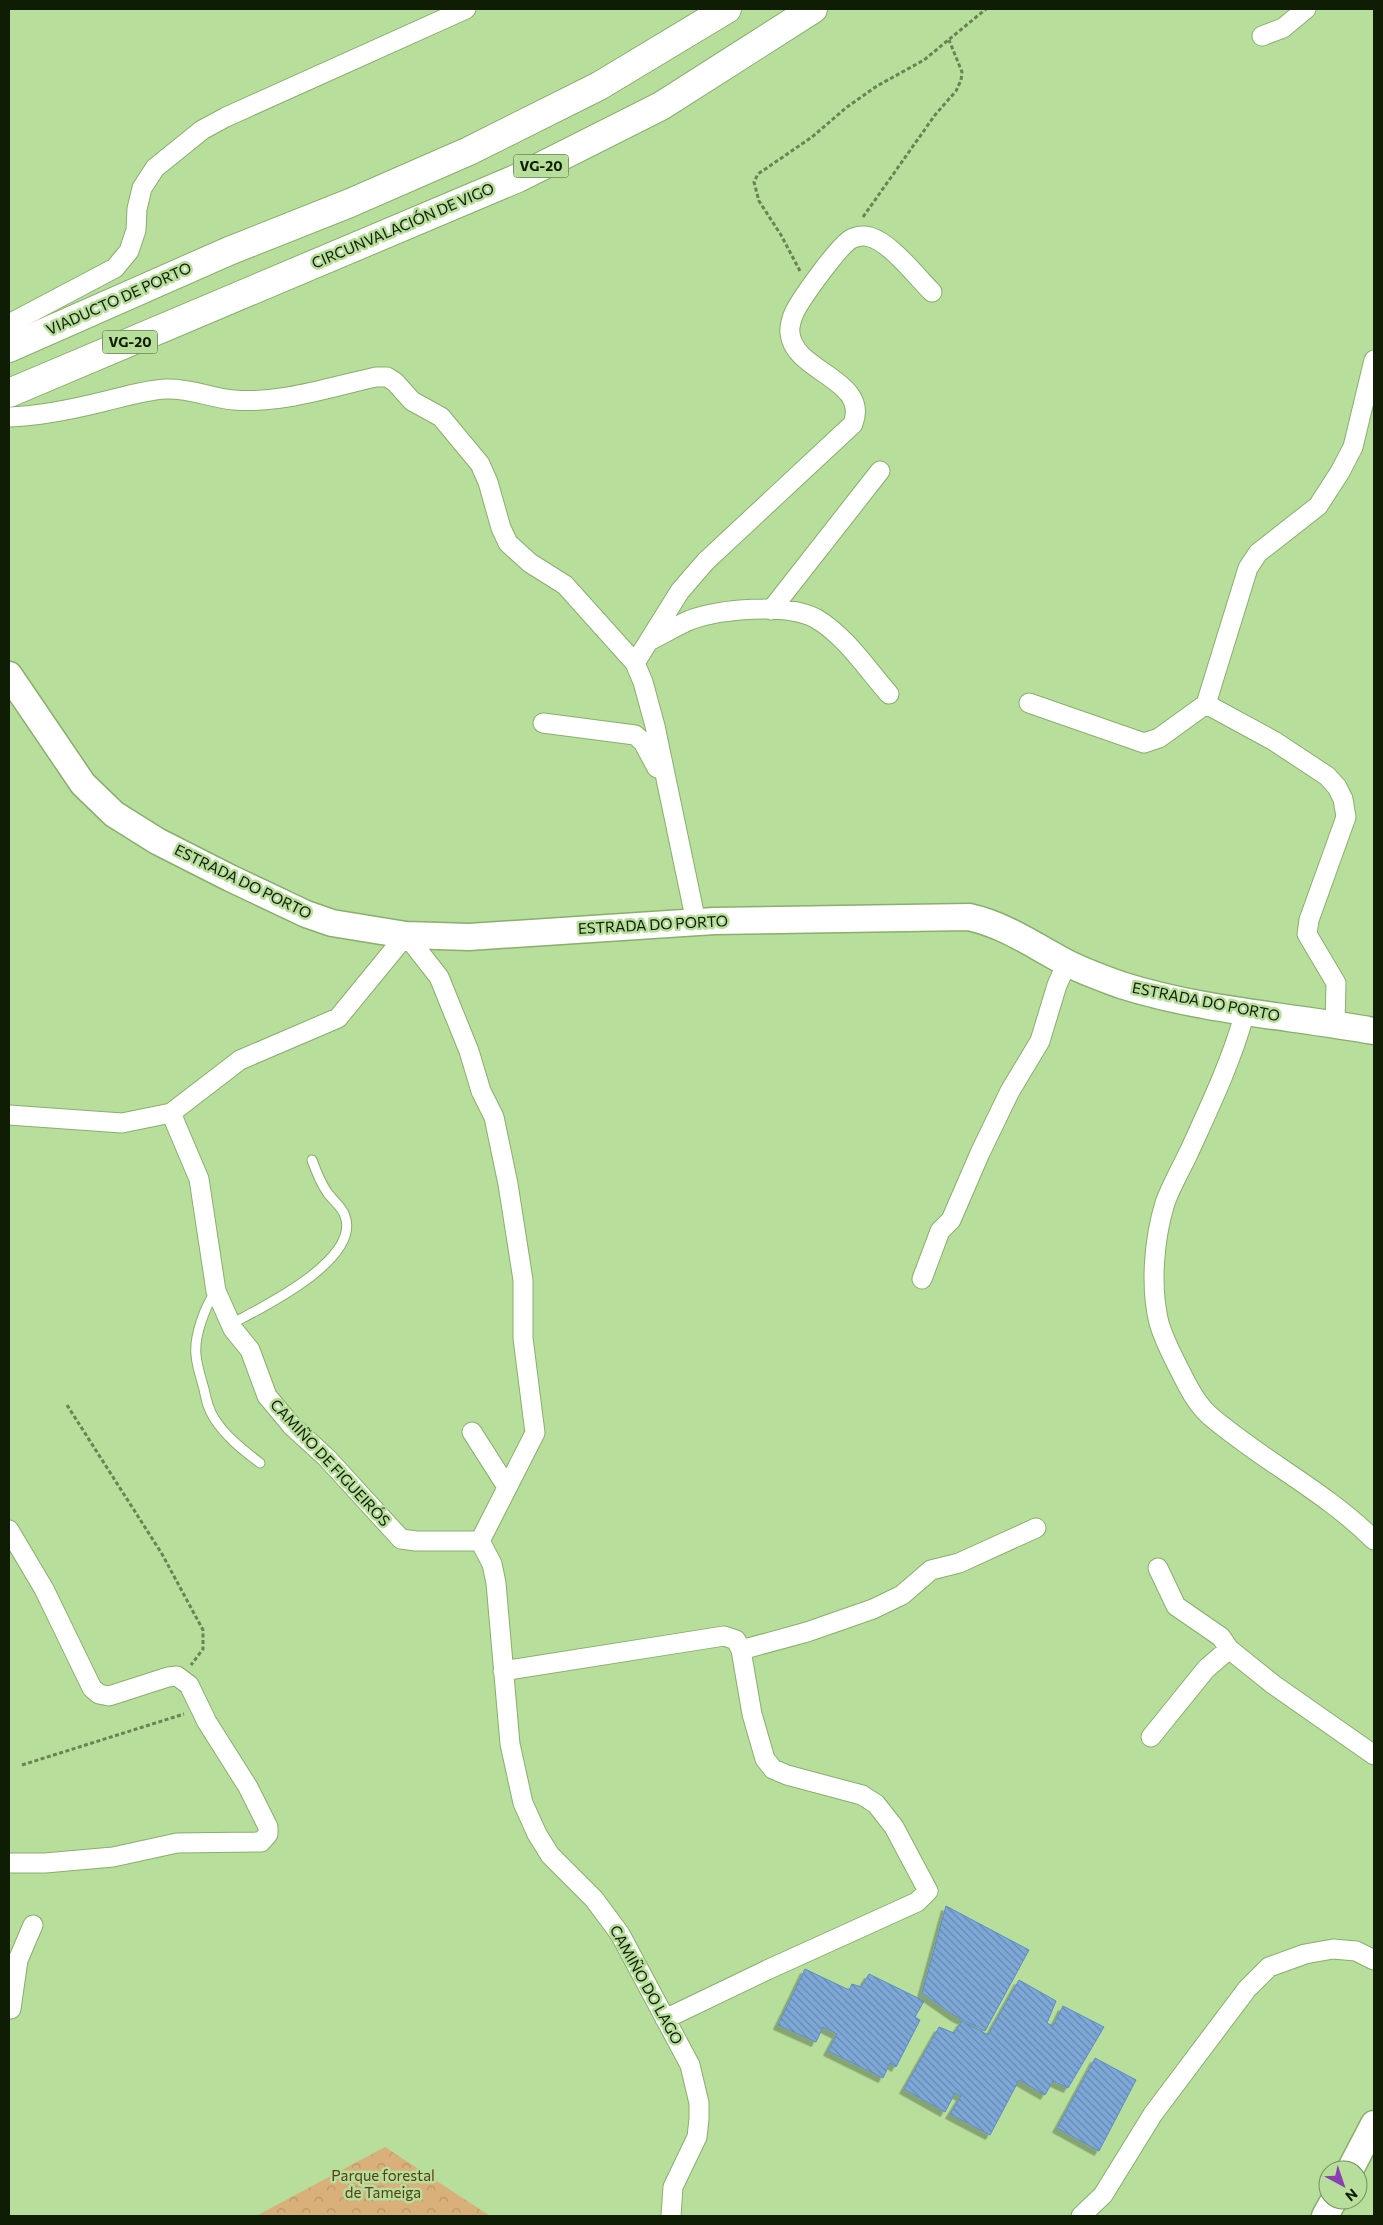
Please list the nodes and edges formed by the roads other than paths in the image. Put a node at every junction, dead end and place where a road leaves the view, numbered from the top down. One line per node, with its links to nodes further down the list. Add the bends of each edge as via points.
1 (466, 9): 7 (street, via 202,130 155,168 142,188 136,209 136,230 129,251 115,268)
2 (727, 9): 8 (highway, VIADUCTO DE PORTO / VG-20, via 599,86 469,151 229,251)
3 (813, 9): 10 (highway, CIRCUNVALACIÓN DE VIGO / VG-20, via 661,106 518,178)
4 (1306, 9): 5 (street, via 1283,28)
5 (1262, 36)
6 (932, 292): 14 (street, via 892,251 870,237 853,238 842,248 794,313 790,333 798,351 852,398 856,413 853,424 706,561 680,591)
7 (9, 324)
8 (9, 348)
9 (1374, 360): 19 (street, via 1353,447 1340,472 1318,506 1258,553 1248,568)
10 (9, 392)
11 (9, 417): 15 (street, via 34,416 166,389 192,390 233,400 264,399 387,377 412,401 441,417 480,464 508,543 565,585)
12 (880, 471): 13 (street)
13 (771, 610): 14 (street, via 715,613 690,620); 17 (street, via 805,615 824,625 842,640)
14 (650, 641): 15 (street)
15 (635, 663): 21 (street, via 655,726)
16 (9, 675): 23 (street, ESTRADA DO PORTO, via 83,784 103,806 133,827 306,914 341,924)
17 (889, 694)
18 (1029, 703): 19 (street, via 1144,743 1160,738)
19 (1206, 704): 26 (street, via 1274,741 1327,776 1343,799 1346,817 1309,920 1307,934 1336,983)
20 (543, 723): 21 (street, via 635,735)
21 (666, 778): 22 (street)
22 (696, 922): 23 (street, ESTRADA DO PORTO, via 469,937); 24 (street, ESTRADA DO PORTO, via 969,917 998,925)
23 (406, 935): 28 (street, via 338,1018 240,1060); 36 (street, via 439,977 469,1051 481,1091 494,1117 508,1184 523,1280 523,1338 534,1433)
24 (1067, 963): 25 (street, ESTRADA DO PORTO, via 1122,985); 31 (street, via 1040,1041 1010,1091 951,1220 940,1231)
25 (1245, 1012): 26 (street, ESTRADA DO PORTO); 39 (street, via 1236,1043 1166,1202 1158,1232 1155,1263 1159,1323 1199,1405 1252,1450 1333,1503)
26 (1335, 1024): 27 (street, ESTRADA DO PORTO)
27 (1374, 1031)
28 (171, 1113): 29 (street, via 122,1123); 32 (street, CAMIÑO DE FIGUEIRÓS, via 198,1179)
29 (9, 1115)
30 (312, 1160): 33 (lane, via 326,1192 346,1216 342,1244 322,1268 284,1295)
31 (922, 1279)
32 (216, 1290): 33 (street, CAMIÑO DE FIGUEIRÓS); 35 (lane, via 207,1304 196,1354 208,1406 227,1435)
33 (230, 1324): 40 (street, CAMIÑO DE FIGUEIRÓS, via 250,1350 267,1396 400,1539)
34 (472, 1432): 36 (street)
35 (260, 1463)
36 (507, 1486): 40 (street)
37 (1036, 1528): 43 (street, via 959,1563 931,1570 902,1595 873,1609)
38 (9, 1530): 47 (street, via 44,1589 92,1688 109,1696 177,1676 189,1685 268,1827 265,1838 255,1842 177,1843 113,1857)
39 (1374, 1540)
40 (480, 1541): 44 (street, CAMIÑO DO LAGO, via 492,1564 496,1582)
41 (1158, 1568): 42 (street, via 1176,1606 1222,1637)
42 (1230, 1649): 45 (street, via 1206,1669); 46 (street, via 1274,1685)
43 (741, 1650): 44 (street, via 736,1640 724,1636); 52 (street, via 752,1714 765,1759 773,1768 787,1775 862,1795 876,1804 894,1827 928,1891 917,1902)
44 (503, 1671): 52 (street, CAMIÑO DO LAGO, via 510,1744 523,1803 537,1834 550,1855 594,1899 620,1934)
45 (1151, 1737)
46 (1374, 1755)
47 (9, 1863)
48 (33, 1925): 49 (street)
49 (13, 1959): 51 (street)
50 (1374, 1960): 56 (street, via 1356,1951 1333,1948 1269,1967 1247,1989 1153,2114 1103,2195)
51 (11, 2009)
52 (665, 2019): 55 (street, CAMIÑO DO LAGO, via 690,2065 699,2103 697,2137 673,2187)
53 (1374, 2124): 54 (street)
54 (1355, 2160)
55 (671, 2216)
56 (1081, 2216)

